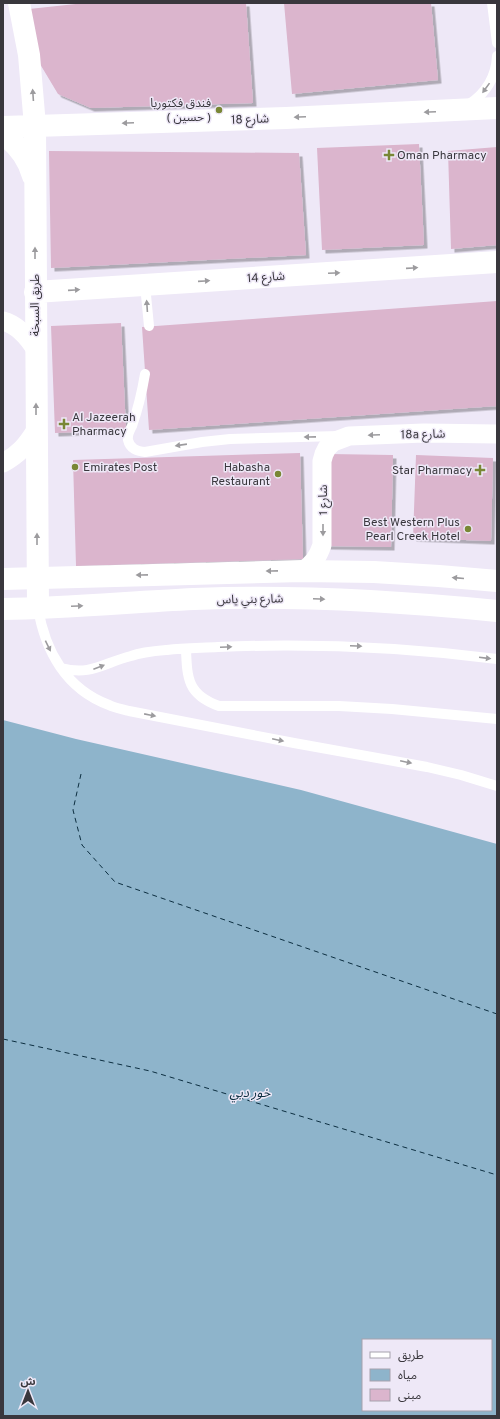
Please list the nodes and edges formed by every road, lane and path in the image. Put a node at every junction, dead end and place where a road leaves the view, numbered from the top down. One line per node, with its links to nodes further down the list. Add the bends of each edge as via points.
1 (19, 3): 7 (street, طريق السبخة, one-way to 1, via 29,55)
2 (492, 3): 3 (lane)
3 (497, 43)
4 (497, 56): 6 (lane, one-way to 6, via 489,85 477,100)
5 (497, 108): 6 (street, شارع 18)
6 (461, 110): 7 (street, شارع 18, one-way to 7)
7 (35, 126): 8 (street, شارع 18); 10 (street, طريق السبخة)
8 (3, 127)
9 (3, 134): 10 (street, via 24,155)
10 (35, 181): 13 (street, طريق السبخة, one-way to 10)
11 (497, 262): 12 (street, شارع 14, one-way to 11)
12 (146, 285): 13 (street, شارع 14, one-way to 12); 15 (lane, one-way to 12)
13 (35, 292): 16 (street, طريق السبخة)
14 (3, 321): 16 (street, via 19,329 29,338)
15 (149, 326)
16 (36, 350): 18 (street, طريق السبخة, one-way to 16)
17 (145, 374): 20 (lane, one-way to 17, via 230,439 138,451 130,444 128,433 137,411)
18 (36, 430): 21 (street, via 27,445); 23 (street, طريق السبخة, one-way to 18)
19 (497, 434): 20 (street, 18a شارع, one-way to 20)
20 (349, 436): 22 (street, شارع 1, one-way to 22, via 332,442 324,454 322,546 312,565)
21 (3, 463)
22 (302, 571): 23 (street, one-way to 23); 25 (street, one-way to 22, via 374,572)
23 (37, 578): 24 (street); 26 (street, طريق السبخة)
24 (3, 579)
25 (497, 581)
26 (38, 608): 27 (street, شارع بني ياس); 28 (street, شارع بني ياس, one-way to 28, via 195,599 302,598); 31 (lane, one-way to 31, via 45,640)
27 (3, 609)
28 (497, 611)
29 (186, 649): 30 (lane, one-way to 30, via 318,645 411,650); 31 (lane, one-way to 29, via 82,672 149,652); 32 (lane, via 190,682 197,693 219,706 339,706)
30 (497, 660)
31 (61, 668): 33 (lane, one-way to 33, via 88,694 122,709 427,767)
32 (497, 720)
33 (497, 786)

